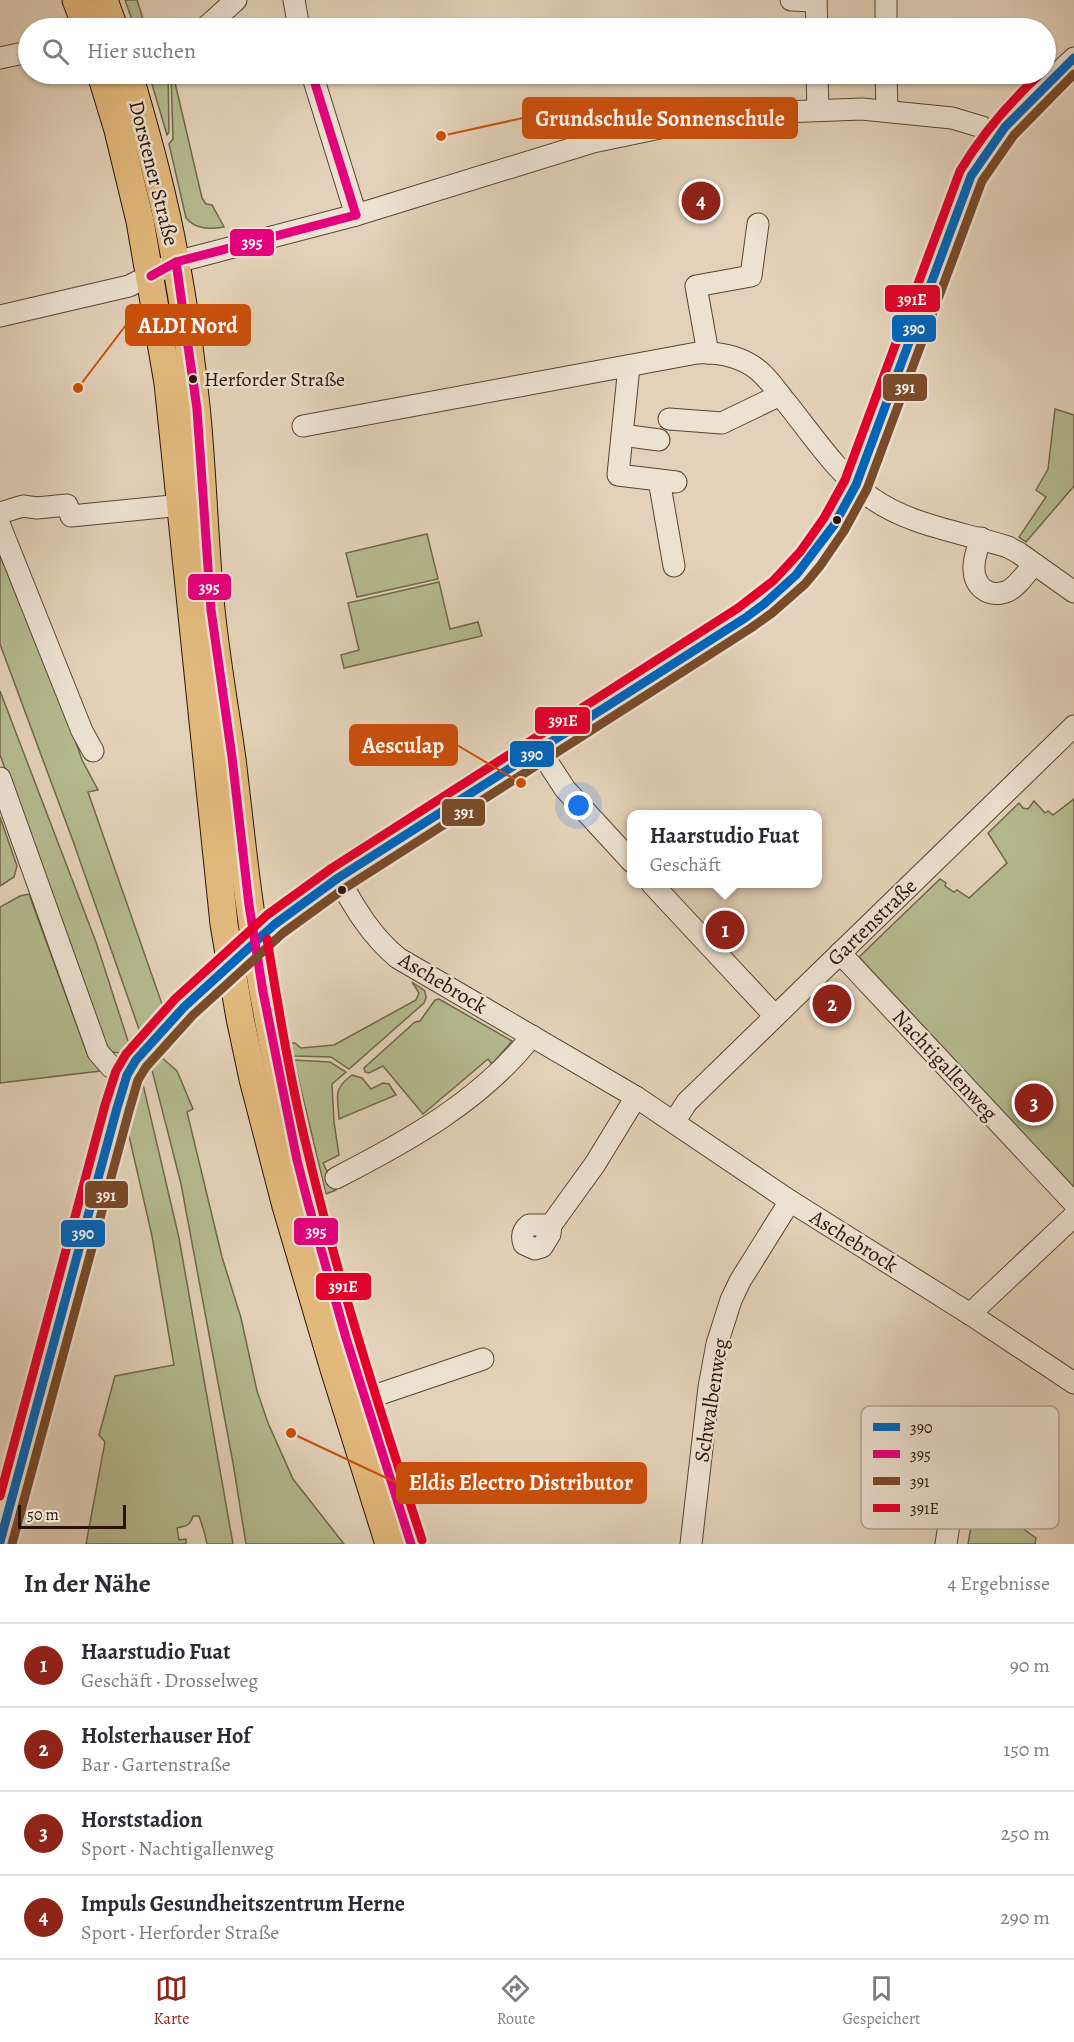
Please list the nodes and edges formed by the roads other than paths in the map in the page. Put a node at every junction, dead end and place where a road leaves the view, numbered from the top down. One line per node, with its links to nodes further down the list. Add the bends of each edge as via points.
1 (76, 0): 8 (main road)
2 (104, 0): 9 (main road)
3 (236, 0): 10 (street)
4 (294, 0): 11 (street)
5 (791, 0): 6 (street)
6 (816, 0): 12 (street)
7 (886, 0): 13 (street)
8 (83, 18)
9 (110, 18)
10 (216, 18)
11 (297, 18)
12 (817, 18)
13 (886, 18)
14 (18, 54): 15 (street)
15 (0, 58)
16 (1074, 58): 17 (street)
17 (1056, 75)
18 (104, 84): 30 (main road, Dorstener Straße)
19 (132, 84): 29 (main road, Dorstener Straße)
20 (315, 84): 27 (street)
21 (817, 84): 24 (street)
22 (886, 84): 25 (street)
23 (1046, 84): 26 (street)
24 (818, 109): 25 (street); 27 (street, via 753,113 614,137)
25 (887, 111): 26 (street, via 952,118 982,127)
26 (996, 136): 39 (street, via 971,176)
27 (356, 215): 29 (street)
28 (758, 224): 32 (street, via 751,276 696,286)
29 (176, 262): 30 (street); 54 (main road, Dorstener Straße, via 197,409 211,610)
30 (151, 276): 31 (street, Dorstener Straße, via 129,286); 40 (main road, Dorstener Straße)
31 (0, 316)
32 (708, 352): 33 (street); 34 (street, via 746,362 770,381)
33 (629, 366): 36 (street); 37 (street)
34 (780, 395): 35 (street, via 722,423); 39 (street)
35 (669, 419)
36 (303, 426)
37 (622, 435): 38 (street); 45 (street, via 618,475 667,481)
38 (659, 440)
39 (856, 485): 43 (street, via 886,507 914,520); 48 (street, via 838,521 786,588)
40 (182, 505): 41 (street, via 71,516 67,505 23,506); 56 (main road, Dorstener Straße)
41 (0, 513)
42 (0, 525): 49 (street)
43 (981, 538): 44 (street, via 1008,547); 44 (street, via 974,578 983,590 993,594 1009,591)
44 (1034, 564): 46 (street)
45 (674, 566)
46 (1074, 592)
47 (1074, 726): 55 (street, Gartenstraße)
48 (539, 748): 51 (street, via 565,789); 52 (street)
49 (93, 751)
50 (0, 778): 59 (street, via 98,1052 111,1067)
51 (627, 857)
52 (338, 878): 54 (street); 58 (street, Aschebrock, via 360,918 398,958)
53 (656, 888): 57 (street)
54 (255, 941): 56 (street); 70 (main road, Dorstener Straße, via 297,1160)
55 (840, 953): 57 (street, Gartenstraße); 64 (street, Nachtigallenweg)
56 (231, 964): 59 (street, via 184,1007); 73 (main road, Dorstener Straße, via 253,1079 286,1206)
57 (775, 1016): 61 (street, Gartenstraße, via 687,1102)
58 (532, 1036): 60 (street, Aschebrock); 62 (street, via 495,1077 468,1099 424,1130)
59 (127, 1075): 72 (street)
60 (636, 1097): 61 (street, Aschebrock); 66 (street)
61 (674, 1122): 63 (street, Aschebrock)
62 (336, 1178)
63 (790, 1200): 67 (street, Aschebrock); 75 (street, Schwalbenweg, via 740,1281 717,1344)
64 (1074, 1203)
65 (1074, 1216): 67 (street)
66 (551, 1225)
67 (970, 1314): 69 (street, Aschebrock)
68 (483, 1359): 70 (street)
69 (1074, 1383)
70 (365, 1399): 74 (main road, Dorstener Straße)
71 (948, 1529): 76 (street)
72 (0, 1542)
73 (388, 1544)
74 (411, 1544)
75 (691, 1544)
76 (946, 1544)

